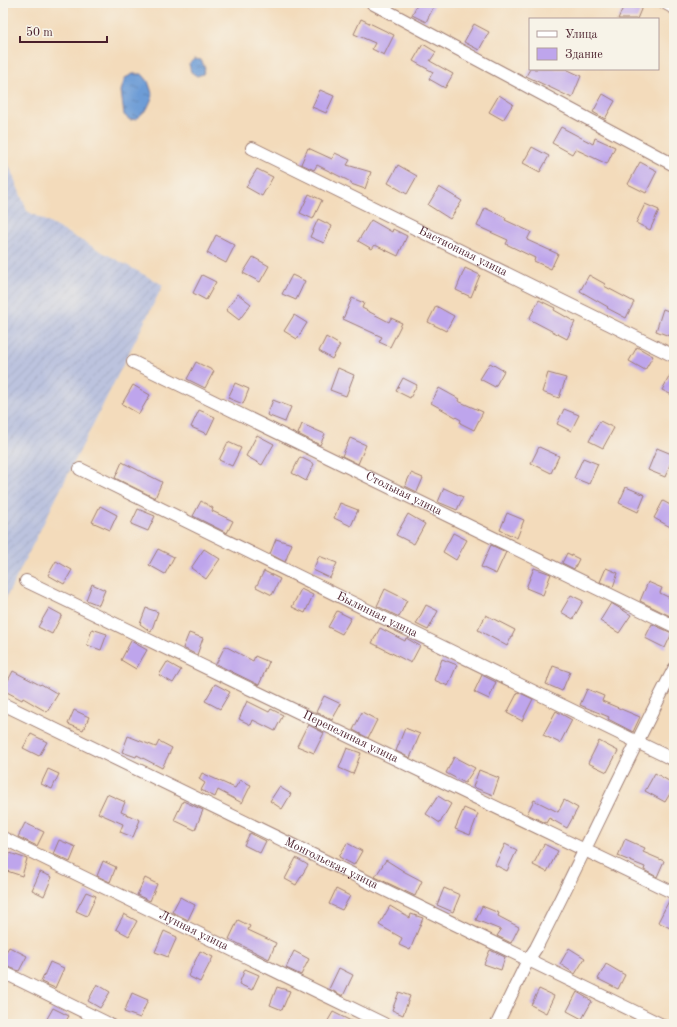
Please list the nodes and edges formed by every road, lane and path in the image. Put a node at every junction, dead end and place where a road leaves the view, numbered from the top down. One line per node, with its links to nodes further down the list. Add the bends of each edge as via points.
1 (372, 3): 5 (street)
2 (665, 3): 3 (street)
3 (674, 8)
4 (252, 148): 6 (street, Бастионная улица)
5 (674, 165)
6 (674, 356)
7 (133, 362): 10 (street, Стольная улица)
8 (80, 469): 13 (street, Былинная улица, via 285,572)
9 (26, 582): 16 (street, Перепелиная улица)
10 (674, 626)
11 (674, 670): 13 (street)
12 (3, 704): 18 (street, Монгольская улица)
13 (636, 742): 14 (street, Былинная улица); 16 (street)
14 (674, 760)
15 (3, 838): 21 (street, Лунная улица)
16 (585, 850): 17 (street, Перепелиная улица); 18 (street)
17 (674, 893)
18 (528, 960): 22 (street); 23 (street, Монгольская улица)
19 (3, 972): 20 (street)
20 (109, 1024)
21 (384, 1024)
22 (497, 1024)
23 (660, 1024)

